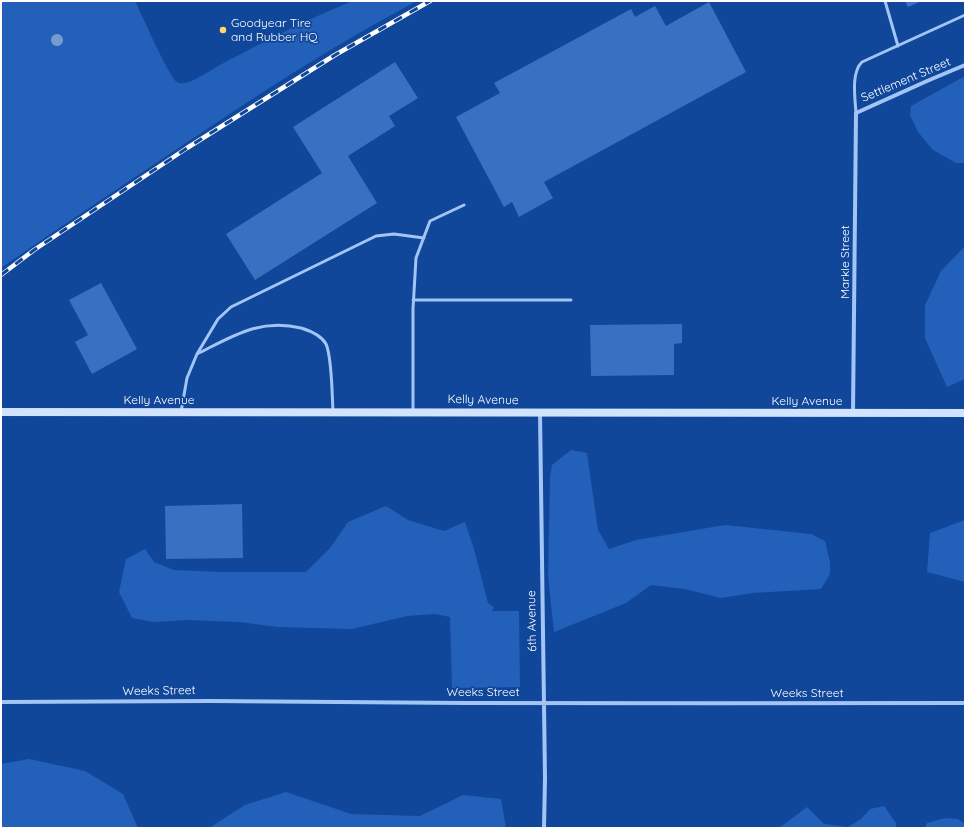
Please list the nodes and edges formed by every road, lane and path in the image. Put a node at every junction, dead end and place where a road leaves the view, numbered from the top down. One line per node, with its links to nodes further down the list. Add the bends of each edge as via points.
1 (886, 1): 3 (lane)
2 (965, 15): 3 (lane)
3 (898, 46): 5 (lane, via 858,66 855,73)
4 (965, 65): 5 (street, Settlement Street)
5 (856, 113): 15 (street, Markle Street)
6 (464, 205): 7 (lane, via 430,221)
7 (424, 238): 8 (lane, via 416,258); 10 (lane, via 394,234 376,236 231,307 218,320)
8 (413, 300): 9 (lane); 14 (lane)
9 (571, 300)
10 (198, 354): 12 (lane, via 187,378); 13 (lane, via 233,336 273,324 312,332 325,344 329,355)
11 (1, 412): 12 (main road, Kelly Avenue)
12 (181, 412): 13 (main road, Kelly Avenue)
13 (333, 412): 14 (main road, Kelly Avenue)
14 (413, 412): 16 (main road, Kelly Avenue)
15 (853, 412): 16 (main road, Kelly Avenue); 17 (main road, Kelly Avenue)
16 (540, 413): 19 (street, 6th Avenue)
17 (965, 413)
18 (1, 702): 19 (street, Weeks Street)
19 (543, 702): 20 (street, Weeks Street); 21 (street, 6th Avenue)
20 (965, 704)
21 (544, 828)

